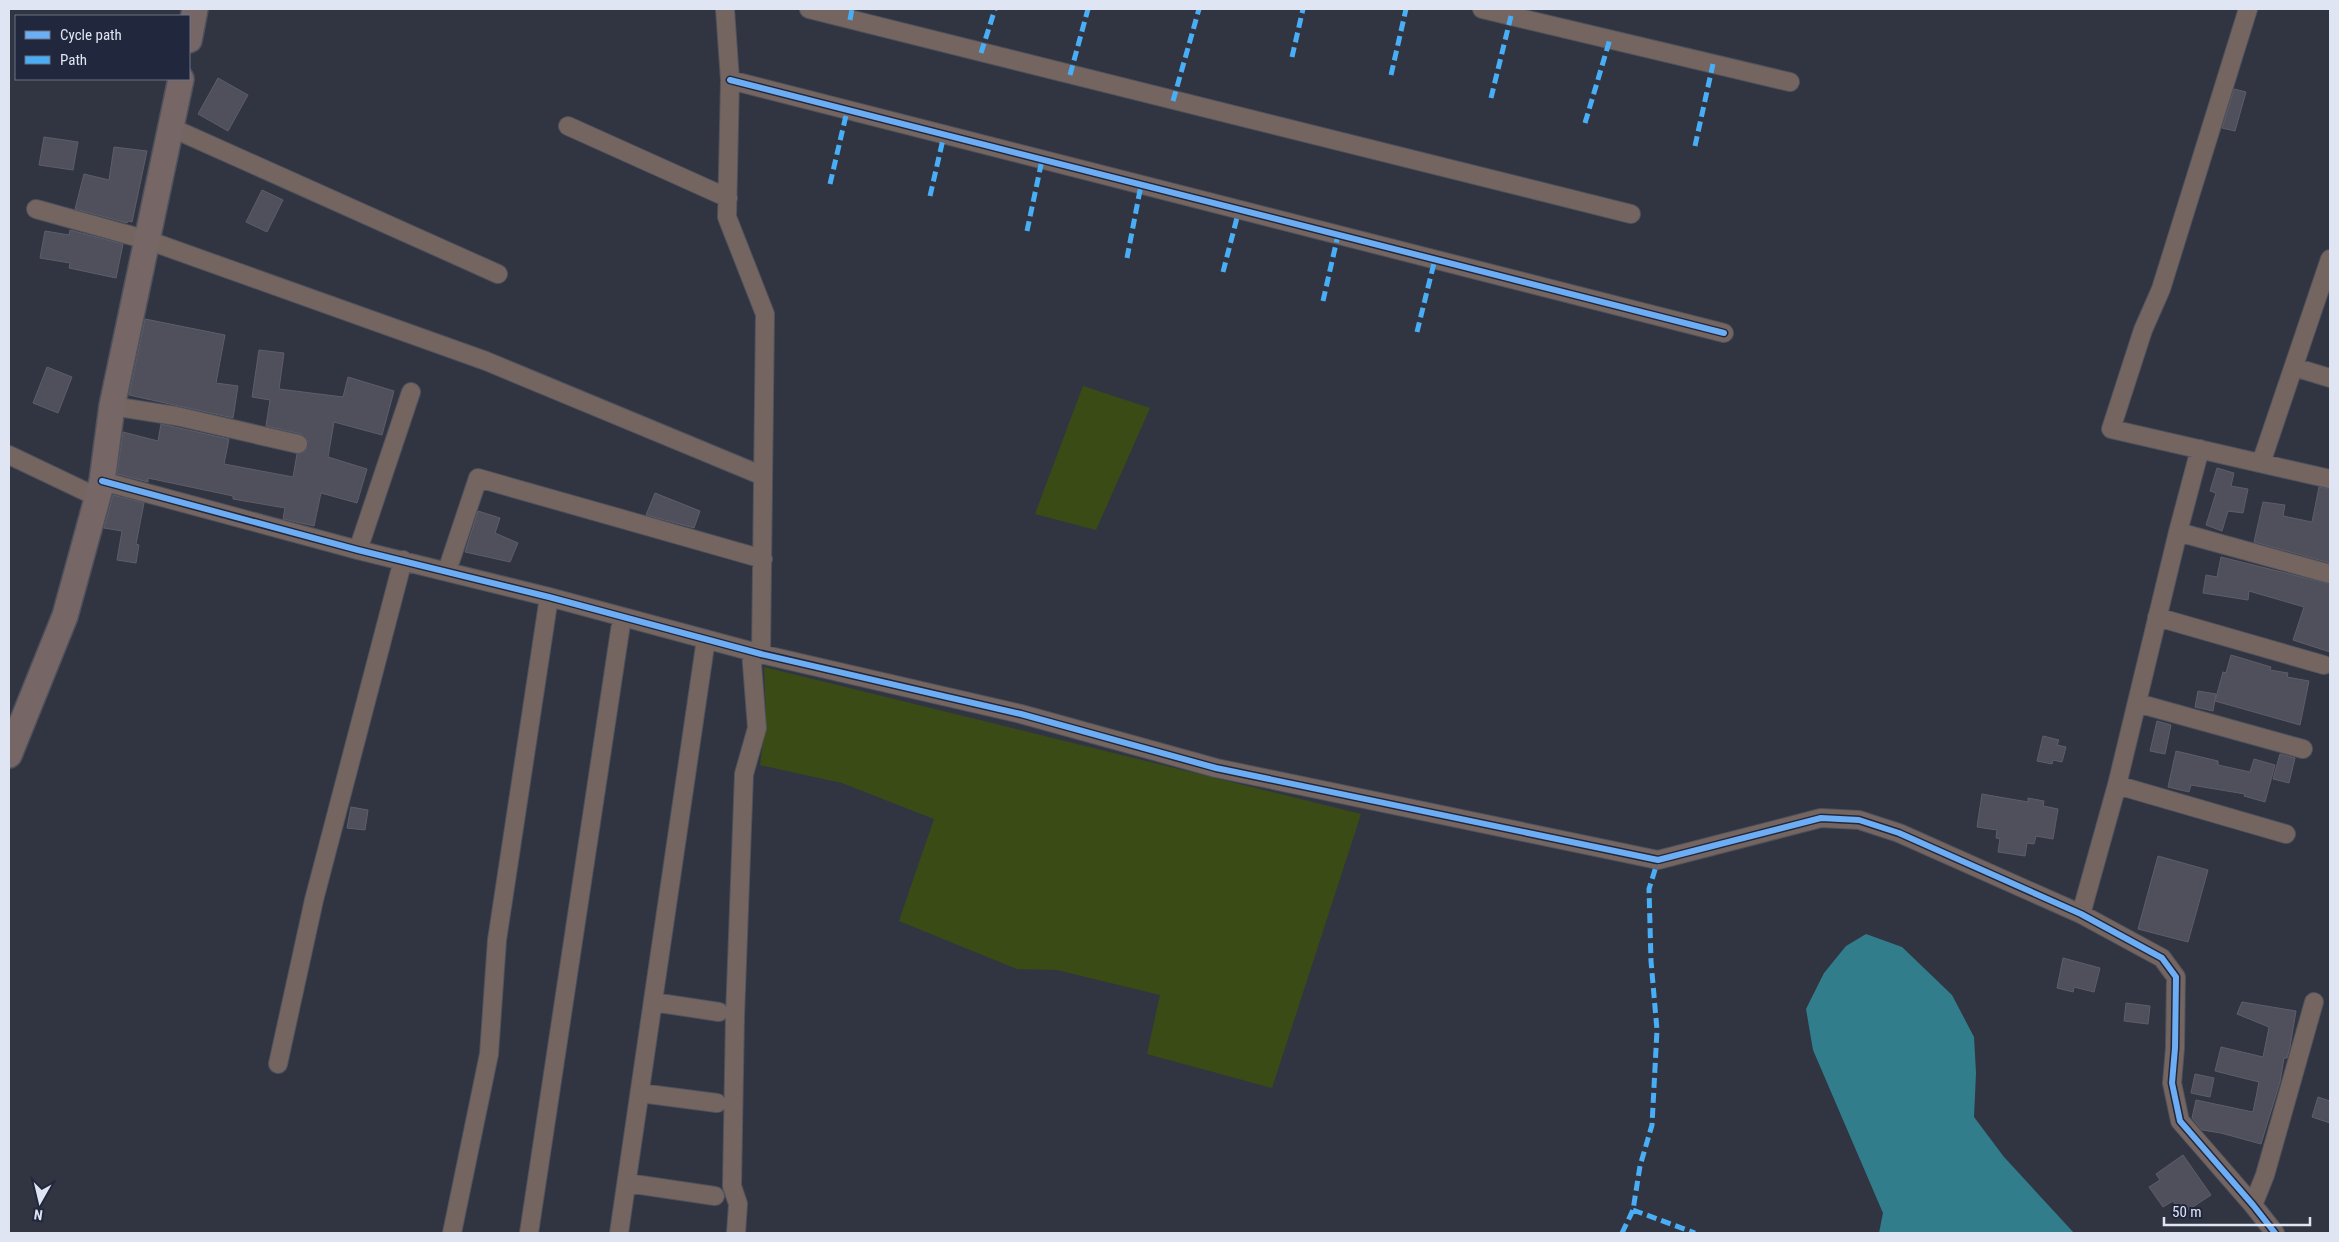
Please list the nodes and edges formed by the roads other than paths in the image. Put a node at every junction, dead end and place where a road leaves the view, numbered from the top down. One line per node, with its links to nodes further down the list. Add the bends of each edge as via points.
1 (195, 9): 6 (street)
2 (725, 9): 8 (street)
3 (809, 9): 14 (street)
4 (1482, 9): 9 (street)
5 (2248, 9): 24 (street, via 2162,289 2143,330 2111,429)
6 (190, 35)
7 (181, 80): 11 (street)
8 (730, 80): 12 (street); 18 (street)
9 (1790, 82)
10 (568, 126): 12 (street)
11 (172, 128): 15 (street); 17 (street)
12 (728, 198): 27 (street, via 727,217 765,314)
13 (36, 209): 15 (street)
14 (1631, 214)
15 (147, 240): 22 (street); 27 (street, via 486,361)
16 (2329, 270): 19 (street)
17 (498, 274)
18 (1724, 333)
19 (2294, 367): 20 (street); 26 (street)
20 (2330, 378)
21 (411, 392): 31 (street)
22 (112, 406): 23 (street, via 176,416); 29 (street)
23 (298, 444)
24 (2200, 449): 26 (street); 30 (street)
25 (9, 455): 29 (street)
26 (2261, 463): 28 (street)
27 (763, 476): 32 (street)
28 (2330, 479)
29 (99, 489): 31 (street); 44 (street, via 65,616)
30 (2178, 532): 35 (street); 38 (street)
31 (358, 550): 33 (street)
32 (763, 559): 34 (street, via 478,478); 40 (street)
33 (403, 560): 34 (street); 51 (street, via 314,900)
34 (447, 571): 36 (street)
35 (2330, 574)
36 (549, 597): 37 (street); 57 (street, via 497,940 489,1054)
37 (622, 617): 39 (street); 58 (street)
38 (2158, 617): 41 (street); 42 (street)
39 (706, 639): 40 (street); 48 (street)
40 (756, 653): 47 (street, via 1021,714 1216,768 1658,860 1821,818 1859,820 1899,833); 60 (street, via 757,728 744,774 735,1016 732,1186 738,1204)
41 (2324, 665)
42 (2137, 703): 43 (street); 45 (street)
43 (2303, 749)
44 (9, 755)
45 (2117, 785): 46 (street); 47 (street)
46 (2286, 834)
47 (2081, 914): 56 (street, via 2162,958 2176,977 2172,1083 2180,1121)
48 (653, 1002): 50 (street); 52 (street)
49 (2314, 1002): 56 (street)
50 (719, 1012)
51 (278, 1064)
52 (640, 1092): 53 (street); 54 (street)
53 (717, 1103)
54 (627, 1183): 55 (street); 59 (street)
55 (715, 1196)
56 (2254, 1204): 61 (street)
57 (452, 1233)
58 (529, 1233)
59 (620, 1233)
60 (736, 1233)
61 (2275, 1233)

